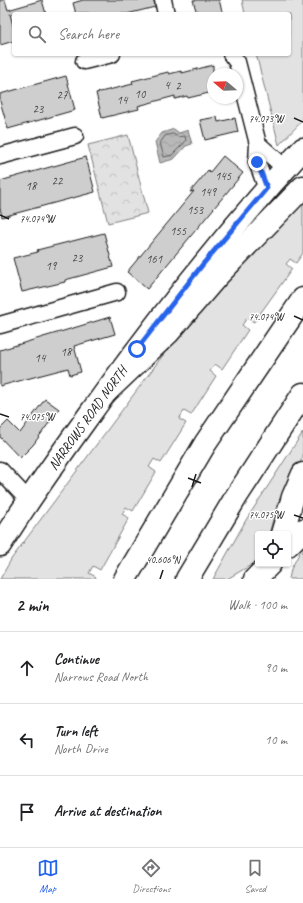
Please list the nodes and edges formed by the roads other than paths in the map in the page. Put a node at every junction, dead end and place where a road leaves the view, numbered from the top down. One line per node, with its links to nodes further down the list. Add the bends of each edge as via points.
1 (163, 0): 2 (street)
2 (166, 12)
3 (104, 56): 5 (street)
4 (232, 56): 7 (street, via 237,62)
5 (84, 61)
6 (75, 136): 9 (street)
7 (258, 144): 10 (street); 12 (street, via 257,162)
8 (303, 149): 10 (main road, NARROWS ROAD NORTH)
9 (0, 156)
10 (285, 168): 12 (main road, NARROWS ROAD NORTH)
11 (303, 187): 16 (main road, via 217,276 168,333)
12 (267, 188): 16 (main road, NARROWS ROAD NORTH, via 170,306)
13 (117, 292): 15 (street)
14 (303, 299): 27 (main road, via 205,444)
15 (0, 325)
16 (106, 392): 20 (main road, NARROWS ROAD NORTH)
17 (303, 394): 28 (main road, via 236,497)
18 (0, 470): 20 (street)
19 (303, 474): 21 (main road)
20 (29, 501): 24 (main road, NARROWS ROAD NORTH)
21 (284, 525)
22 (303, 530): 23 (main road)
23 (291, 542)
24 (0, 545)
25 (267, 567): 29 (main road)
26 (278, 567): 30 (main road)
27 (125, 579)
28 (187, 579)
29 (255, 579)
30 (277, 579)

